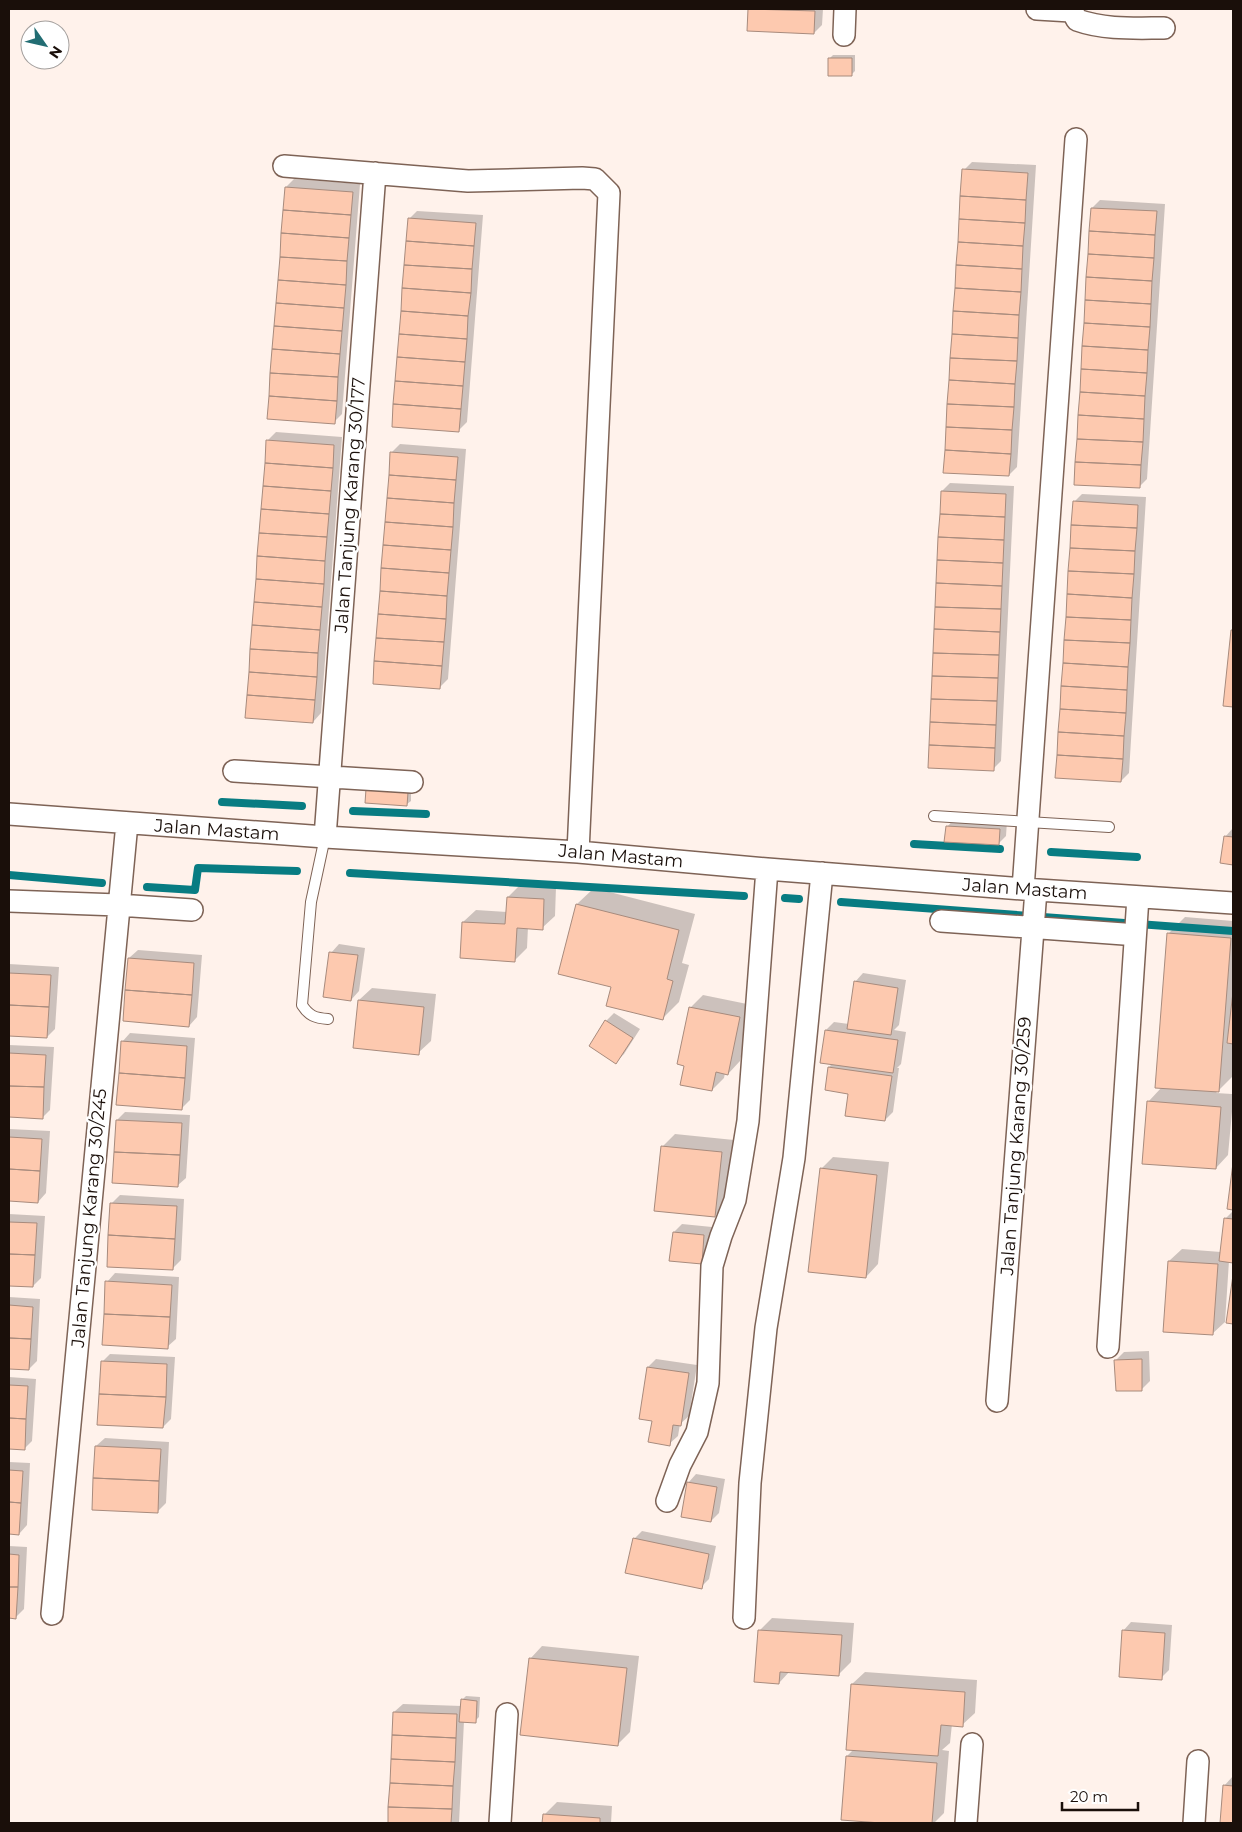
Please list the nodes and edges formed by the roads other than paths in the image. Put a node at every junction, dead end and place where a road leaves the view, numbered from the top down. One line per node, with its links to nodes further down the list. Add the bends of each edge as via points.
1 (845, 9): 5 (street)
2 (1037, 9): 3 (street)
3 (1073, 13): 4 (street, via 1091,25)
4 (1164, 28)
5 (844, 35)
6 (1076, 139): 14 (street, Jalan Tanjung Karang 30/259)
7 (284, 166): 8 (street)
8 (375, 173): 10 (street, Jalan Tanjung Karang 30/177); 18 (street, via 468,181 595,179 609,193)
9 (234, 771): 10 (street)
10 (329, 777): 11 (street); 17 (street, Jalan Tanjung Karang 30/177)
11 (412, 782)
12 (9, 814): 15 (street, Jalan Mastam)
13 (934, 816): 14 (lane)
14 (1028, 822): 16 (lane); 21 (street, Jalan Tanjung Karang 30/259)
15 (127, 823): 17 (street, Jalan Mastam); 25 (street, Jalan Tanjung Karang 30/245)
16 (1109, 827)
17 (325, 837): 18 (street, Jalan Mastam); 30 (lane, via 311,902 302,1005 316,1018)
18 (578, 852): 19 (street, Jalan Mastam)
19 (767, 869): 20 (street, Jalan Mastam); 33 (street, via 748,1121 735,1200 712,1266 708,1383 697,1432)
20 (822, 873): 21 (street, Jalan Mastam); 35 (street, via 794,1158 766,1328 750,1483)
21 (1030, 890): 23 (street, Jalan Mastam); 28 (street, Jalan Tanjung Karang 30/259)
22 (9, 901): 25 (street)
23 (1138, 901): 24 (street, Jalan Mastam); 29 (street)
24 (1233, 903)
25 (118, 905): 26 (street); 34 (street, Jalan Tanjung Karang 30/245)
26 (192, 910)
27 (941, 921): 28 (street)
28 (1033, 928): 29 (street); 32 (street, Jalan Tanjung Karang 30/259)
29 (1130, 938): 31 (street)
30 (328, 1019)
31 (1108, 1347)
32 (997, 1401)
33 (666, 1501)
34 (52, 1614)
35 (744, 1618)
36 (506, 1714): 39 (street)
37 (972, 1744): 40 (street)
38 (1198, 1760): 41 (street)
39 (500, 1823)
40 (966, 1823)
41 (1194, 1823)

